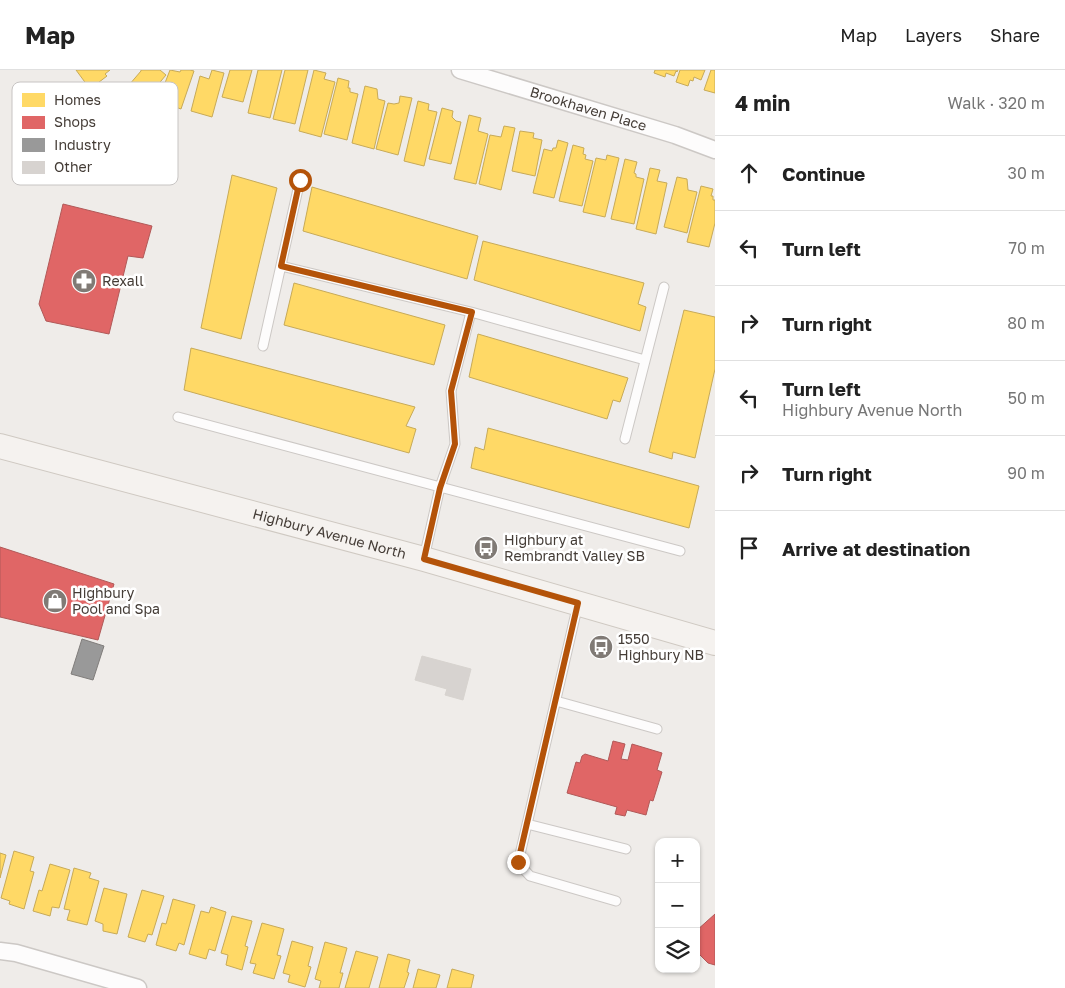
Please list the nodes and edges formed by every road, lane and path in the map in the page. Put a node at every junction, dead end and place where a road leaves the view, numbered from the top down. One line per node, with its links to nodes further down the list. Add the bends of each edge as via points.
1 (460, 70): 2 (street, Brookhaven Place)
2 (715, 150)
3 (300, 180): 4 (lane)
4 (281, 266): 6 (lane); 7 (lane)
5 (664, 287): 8 (lane)
6 (472, 312): 8 (lane); 12 (lane, via 451,391 455,444)
7 (263, 346)
8 (645, 360): 10 (lane)
9 (178, 417): 12 (lane)
10 (625, 439)
11 (0, 446): 14 (main road, Highbury Avenue North)
12 (440, 488): 13 (lane); 14 (lane)
13 (680, 551)
14 (424, 559): 15 (main road, Highbury Avenue North)
15 (578, 603): 16 (main road, Highbury Avenue North); 17 (lane)
16 (715, 643)
17 (556, 701): 18 (lane); 19 (lane)
18 (657, 729)
19 (527, 824): 20 (lane); 21 (lane, via 518,862 530,876)
20 (626, 848)
21 (616, 900)
22 (0, 951): 23 (street)
23 (138, 988)

